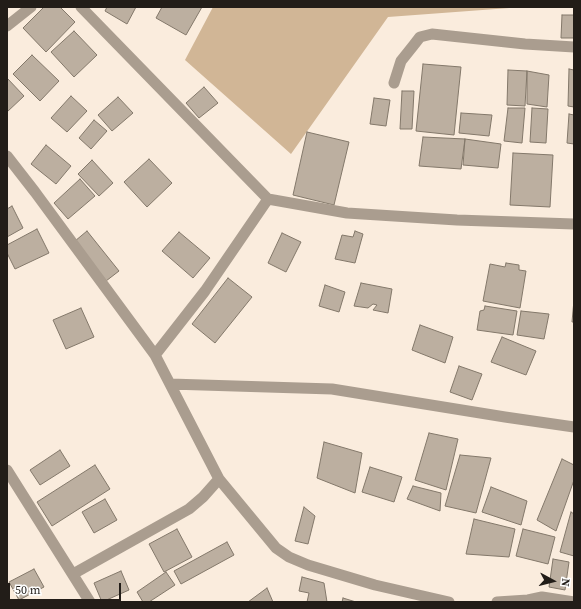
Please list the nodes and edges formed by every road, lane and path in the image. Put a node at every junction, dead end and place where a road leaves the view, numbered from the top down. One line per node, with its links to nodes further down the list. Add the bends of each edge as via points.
1 (31, 7): 3 (street)
2 (81, 7): 7 (street)
3 (7, 26)
4 (574, 47): 5 (street, via 432,34 420,37 401,61)
5 (394, 83)
6 (7, 156): 9 (street)
7 (268, 199): 8 (street, via 347,213); 9 (street, via 205,291)
8 (574, 224)
9 (155, 355): 10 (street)
10 (170, 384): 11 (street, via 332,389); 13 (street)
11 (574, 426)
12 (7, 470): 14 (street)
13 (219, 479): 14 (street, via 189,509); 16 (street, via 276,548 289,557 375,585)
14 (73, 574): 15 (street)
15 (90, 602)
16 (449, 602)
17 (497, 602): 18 (street, via 542,597)
18 (574, 602)

